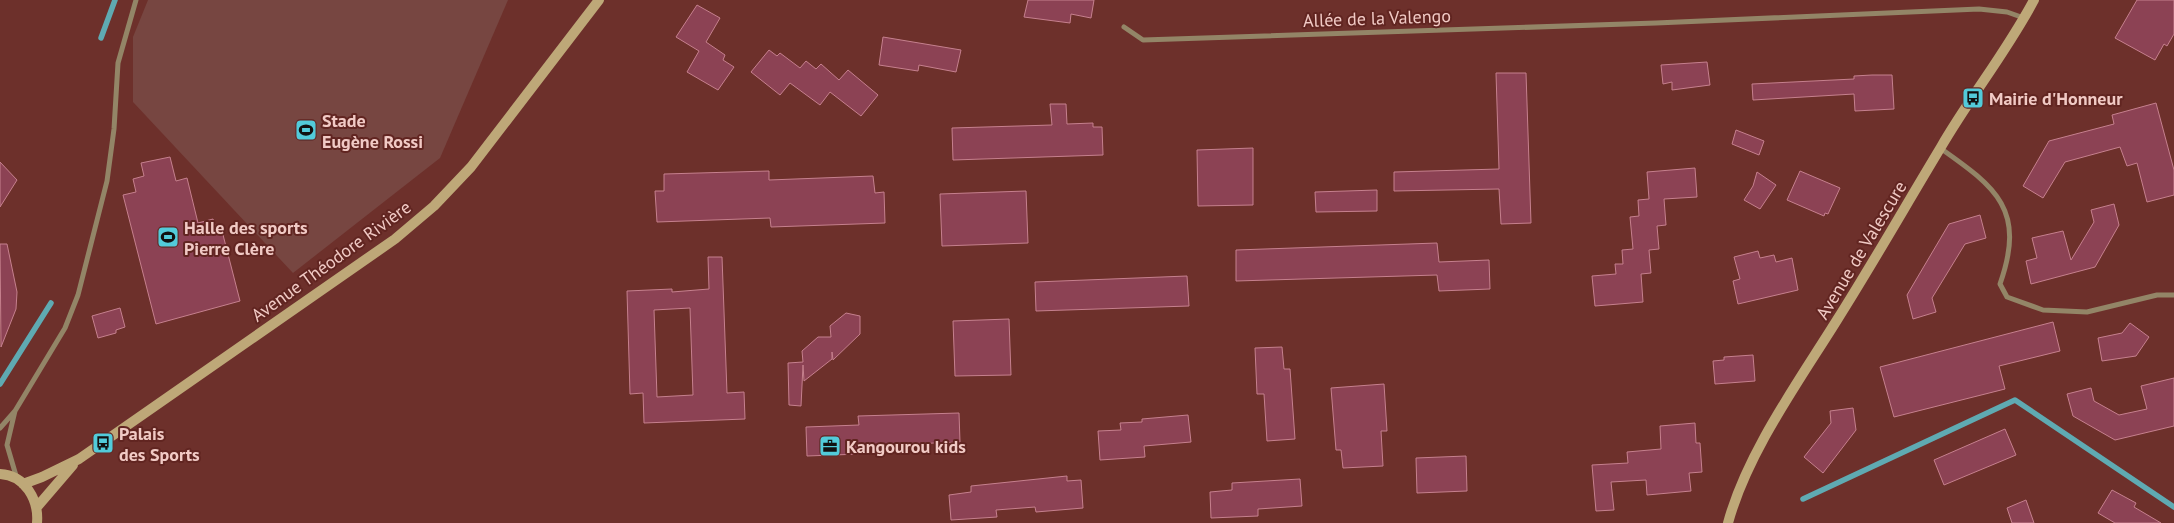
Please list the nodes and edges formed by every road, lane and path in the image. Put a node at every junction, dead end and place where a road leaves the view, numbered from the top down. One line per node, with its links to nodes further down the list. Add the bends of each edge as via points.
1 (136, 0): 8 (street, via 118,63 107,181 78,296 65,328)
2 (599, 0): 10 (main road, Avenue Théodore Rivière, via 471,167 434,206 387,244)
3 (2034, 0): 4 (main road, Avenue de Valescure)
4 (2024, 18): 5 (street, Allée de la Valengo, via 1980,9 1144,40); 6 (main road, Avenue de Valescure)
5 (1124, 28)
6 (1940, 148): 7 (street, via 1983,179 2003,209 2010,226 2008,259 2000,284 2007,297 2042,310 2087,312 2157,295); 15 (main road, Avenue de Valescure, via 1755,456 1735,497)
7 (2174, 295)
8 (14, 411): 9 (street); 12 (street, via 7,445)
9 (0, 428)
10 (78, 459): 12 (main road, Avenue Théodore Rivière, via 42,477); 13 (main road, Avenue Théodore Rivière)
11 (0, 474): 12 (main road)
12 (20, 482): 13 (main road)
13 (37, 507): 14 (main road)
14 (37, 523)
15 (1728, 523)

